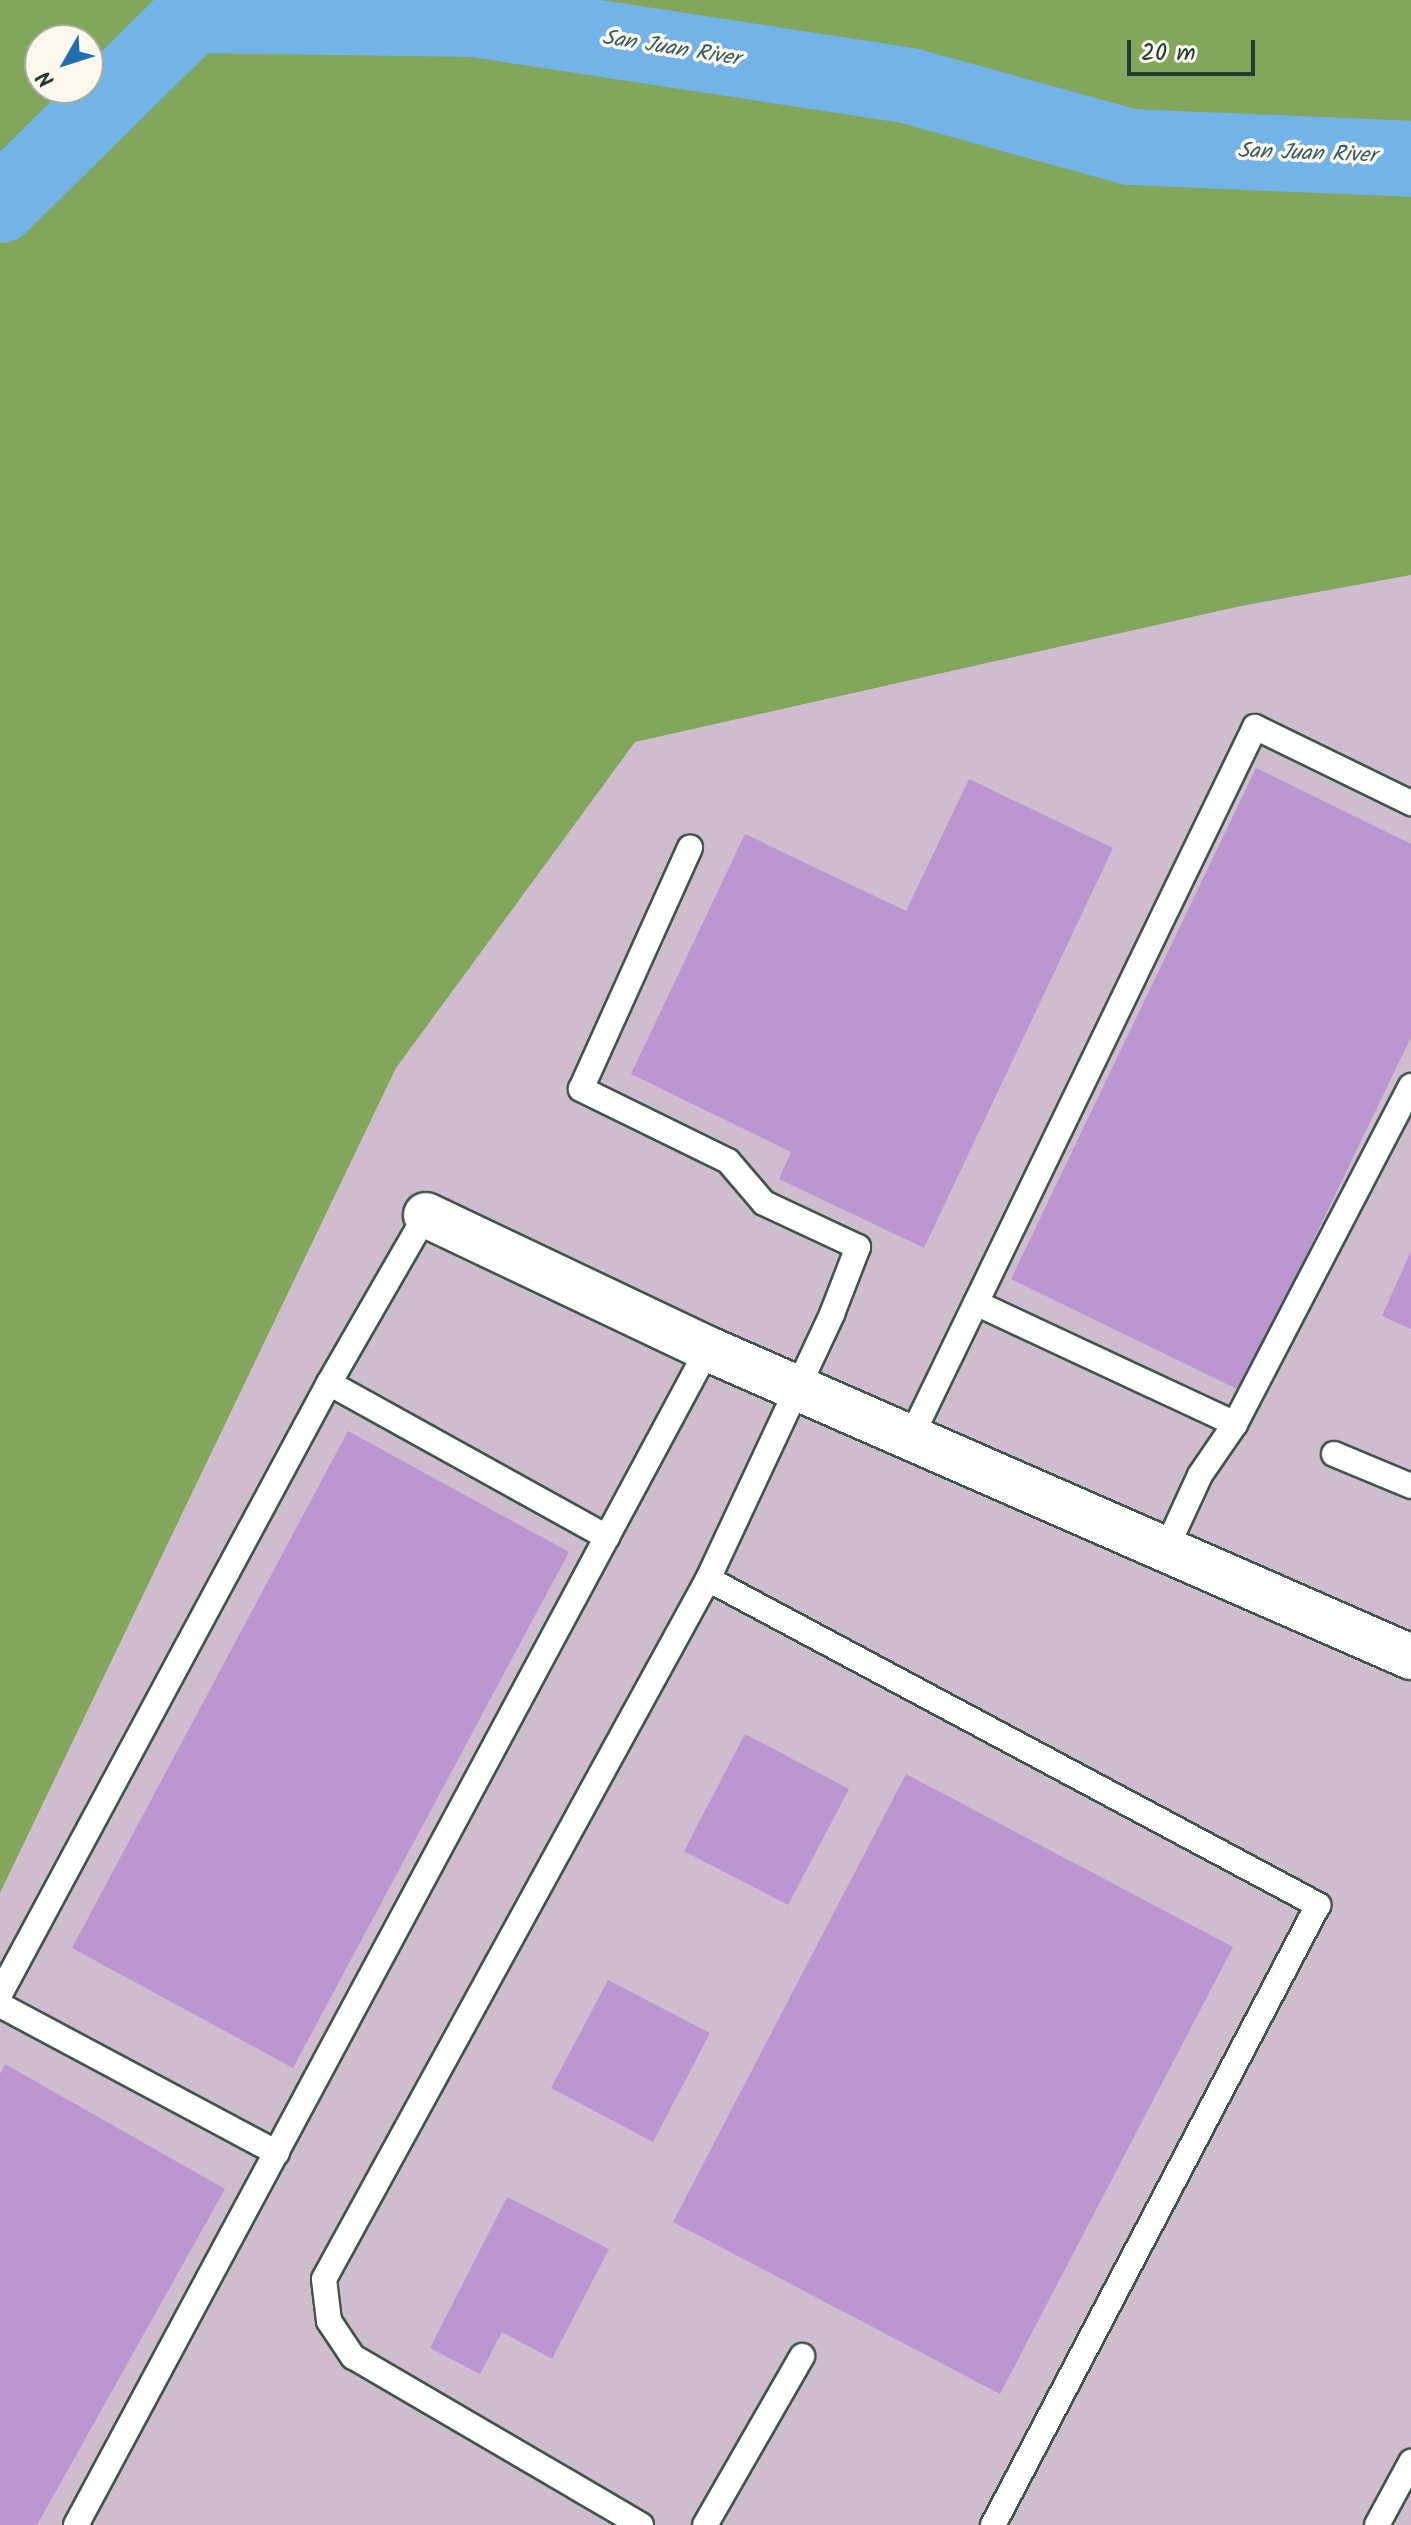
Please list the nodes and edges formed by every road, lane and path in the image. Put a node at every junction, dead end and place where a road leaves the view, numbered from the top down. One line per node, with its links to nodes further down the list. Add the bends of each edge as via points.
1 (1411, 803): 5 (lane, via 1255,727)
2 (690, 848): 8 (lane, via 581,1089 728,1161 764,1203 858,1247)
3 (1411, 1086): 9 (lane)
4 (426, 1215): 6 (street); 7 (lane)
5 (976, 1303): 9 (lane); 10 (lane)
6 (708, 1349): 8 (street); 13 (lane)
7 (329, 1383): 13 (lane); 17 (lane)
8 (796, 1387): 10 (street); 15 (lane)
9 (1235, 1424): 14 (lane, via 1200,1475)
10 (911, 1437): 14 (street)
11 (1334, 1454): 12 (lane)
12 (1411, 1486)
13 (607, 1537): 19 (lane)
14 (1166, 1549): 16 (street)
15 (708, 1579): 23 (lane, via 324,2279 329,2321 353,2357); 25 (lane, via 1318,1905)
16 (1411, 1657)
17 (0, 1994)
18 (0, 2005): 19 (lane)
19 (277, 2153): 22 (lane)
20 (802, 2356): 24 (lane)
21 (1411, 2462): 26 (lane)
22 (76, 2525)
23 (641, 2525)
24 (705, 2525)
25 (993, 2525)
26 (1377, 2525)

